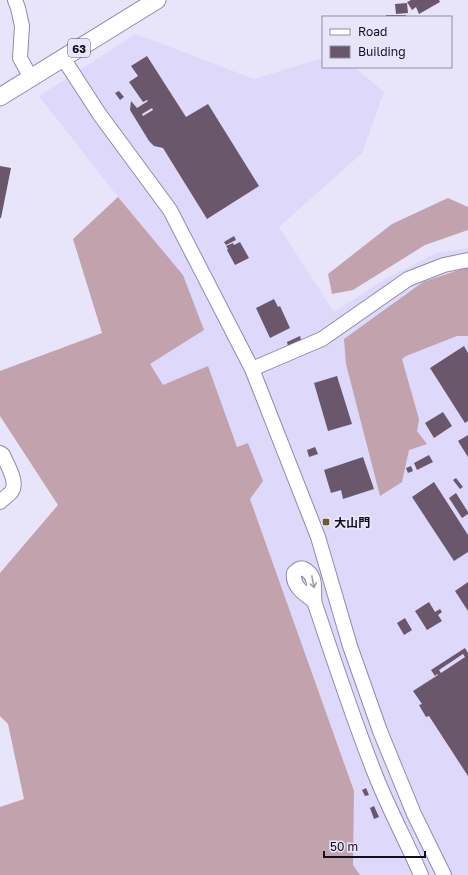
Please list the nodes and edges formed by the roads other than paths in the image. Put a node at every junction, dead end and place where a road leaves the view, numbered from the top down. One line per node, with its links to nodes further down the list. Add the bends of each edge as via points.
1 (15, 0): 4 (street, via 22,26 20,58)
2 (157, 0): 3 (main road, 63)
3 (63, 58): 4 (main road, 63); 7 (street, via 100,115 170,210)
4 (31, 78): 5 (main road, 63)
5 (0, 97)
6 (468, 260): 7 (street, via 408,279 322,339)
7 (252, 369): 12 (street, via 318,537 350,646 380,731 414,814)
8 (0, 453): 9 (street, via 3,455 14,487)
9 (0, 502)
10 (314, 601): 11 (street, via 377,780)
11 (421, 875)
12 (444, 875)

